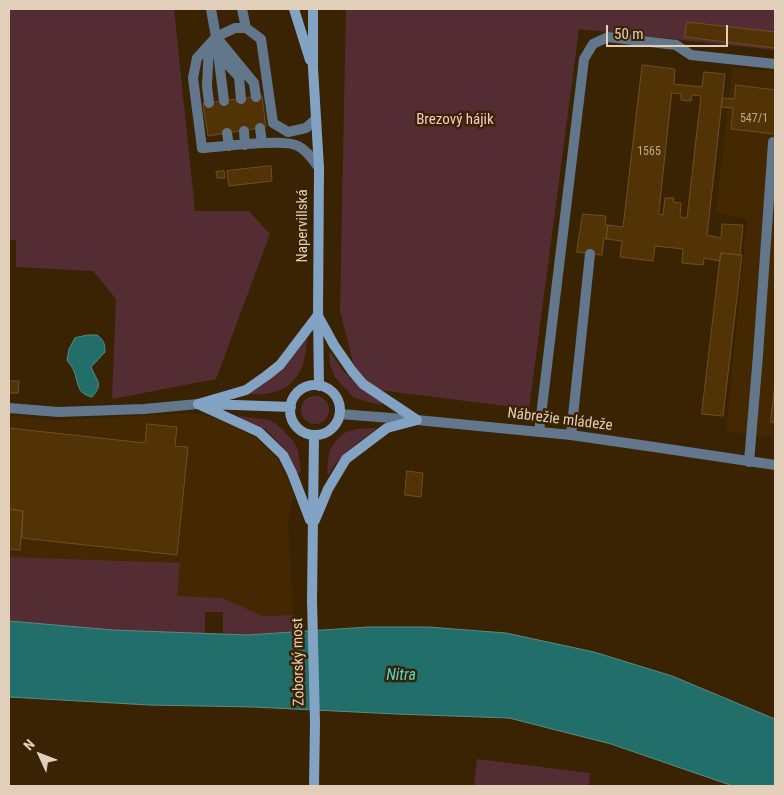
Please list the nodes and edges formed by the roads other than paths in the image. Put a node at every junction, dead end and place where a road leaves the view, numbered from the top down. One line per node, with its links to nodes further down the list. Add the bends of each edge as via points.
1 (211, 9): 6 (street)
2 (242, 9): 5 (street)
3 (294, 9): 9 (street, Napervillská)
4 (313, 9): 9 (street, Napervillská)
5 (246, 28): 6 (street, via 235,28); 14 (street, via 261,39 273,123 288,132 306,128)
6 (213, 41): 7 (street); 10 (street, via 254,83); 13 (street, via 207,86); 23 (street, via 198,58 193,78 202,148)
7 (218, 54): 11 (street, via 239,77); 12 (street)
8 (775, 64): 33 (street, via 692,55 676,45 608,37 593,44 584,58)
9 (313, 68): 14 (street, Napervillská)
10 (256, 97)
11 (241, 99)
12 (224, 101)
13 (209, 103)
14 (316, 119): 24 (street, Napervillská)
15 (260, 128): 20 (street)
16 (244, 130): 21 (street)
17 (227, 133): 22 (street)
18 (213, 135): 23 (street)
19 (774, 142): 36 (street)
20 (262, 143): 21 (street); 24 (street, via 297,145)
21 (245, 145): 22 (street)
22 (228, 146): 23 (street)
23 (214, 147)
24 (319, 168): 26 (street, Napervillská)
25 (590, 254): 35 (street)
26 (318, 315): 27 (street, Napervillská); 28 (street, via 280,365 266,376 246,390); 32 (street, via 334,345 363,384)
27 (319, 386): 29 (street, via 309,386 300,391); 31 (street, via 336,396)
28 (198, 404): 29 (street); 30 (street, via 58,412); 38 (street, via 259,432 283,455)
29 (290, 407): 34 (street, via 298,429)
30 (9, 408)
31 (340, 414): 32 (street, Nábrežie mládeže); 34 (street, via 330,430)
32 (417, 420): 33 (street, Nábrežie mládeže); 38 (street, via 387,428 346,459 328,489)
33 (539, 432): 35 (street, Nábrežie mládeže)
34 (314, 435): 38 (street)
35 (571, 436): 36 (street, Nábrežie mládeže)
36 (749, 462): 37 (street, Nábrežie mládeže)
37 (775, 466)
38 (313, 526): 39 (street, Zoborský most)
39 (314, 786)

